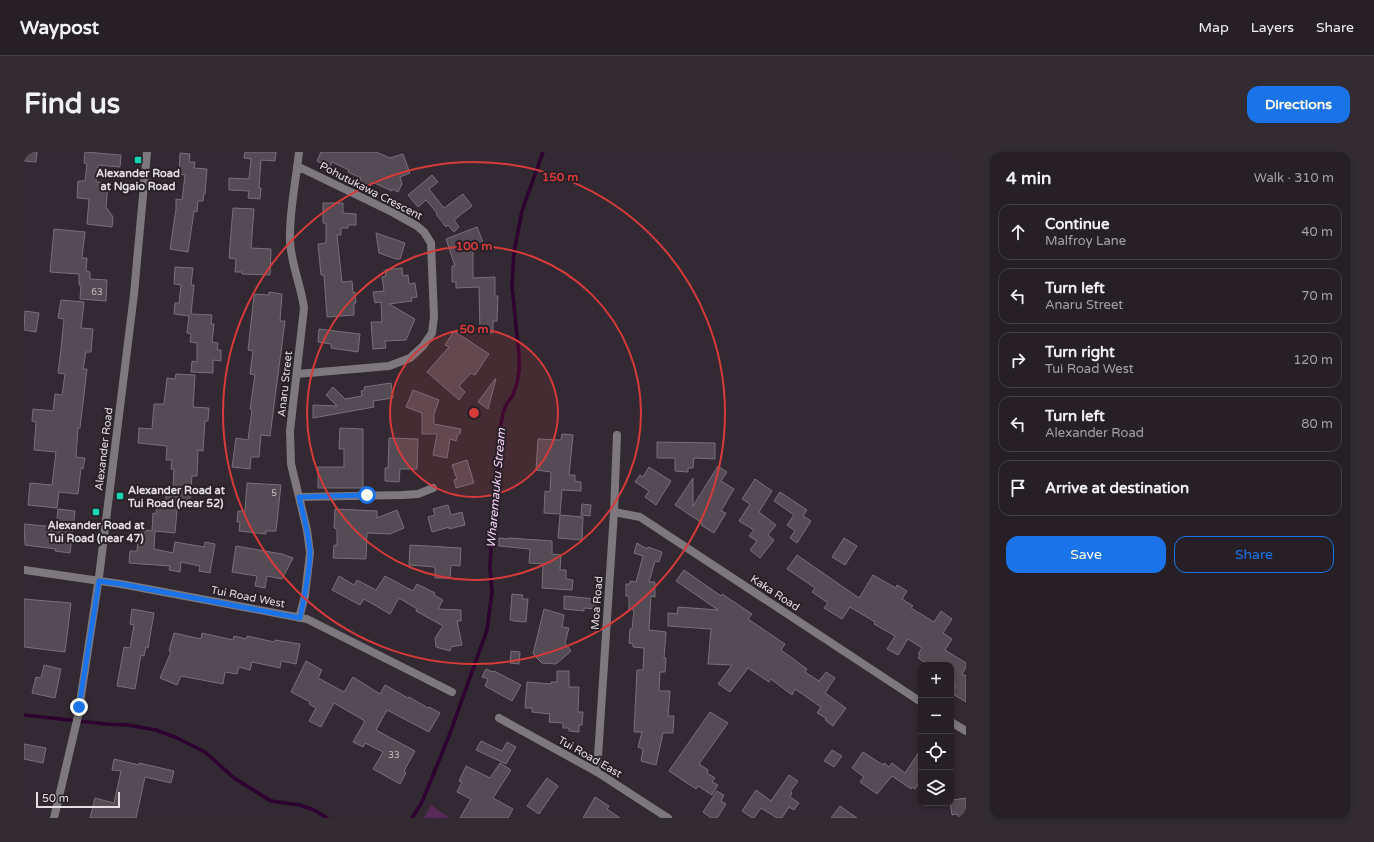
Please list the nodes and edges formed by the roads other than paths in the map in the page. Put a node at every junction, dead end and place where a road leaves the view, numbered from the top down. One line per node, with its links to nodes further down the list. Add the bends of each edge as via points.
1 (147, 152): 10 (street, Alexander Road, via 134,294)
2 (299, 152): 3 (street, Anaru Street)
3 (297, 166): 4 (street, Anaru Street, via 290,242 304,308); 4 (street, Pohutukawa Crescent, via 392,212 424,232 431,244 434,317 432,333 410,358 389,366)
4 (297, 374): 7 (street, Anaru Street, via 290,445 291,464)
5 (617, 435): 8 (street, Moa Road)
6 (433, 488): 7 (street, via 418,494)
7 (299, 497): 11 (street, Anaru Street, via 310,553)
8 (614, 512): 13 (street, Kaka Road, via 640,517); 17 (street, Moa Road)
9 (24, 570): 10 (street, Tui Road West)
10 (99, 581): 11 (street, Tui Road West); 19 (street, Alexander Road, via 78,716)
11 (300, 618): 12 (street, Tui Road West, via 318,624)
12 (452, 692)
13 (918, 700)
14 (499, 718): 17 (street, Tui Road East)
15 (954, 724): 16 (street)
16 (966, 731)
17 (597, 772): 18 (street, Tui Road East)
18 (660, 816): 20 (street, Tui Road East)
19 (54, 818)
20 (668, 818)

